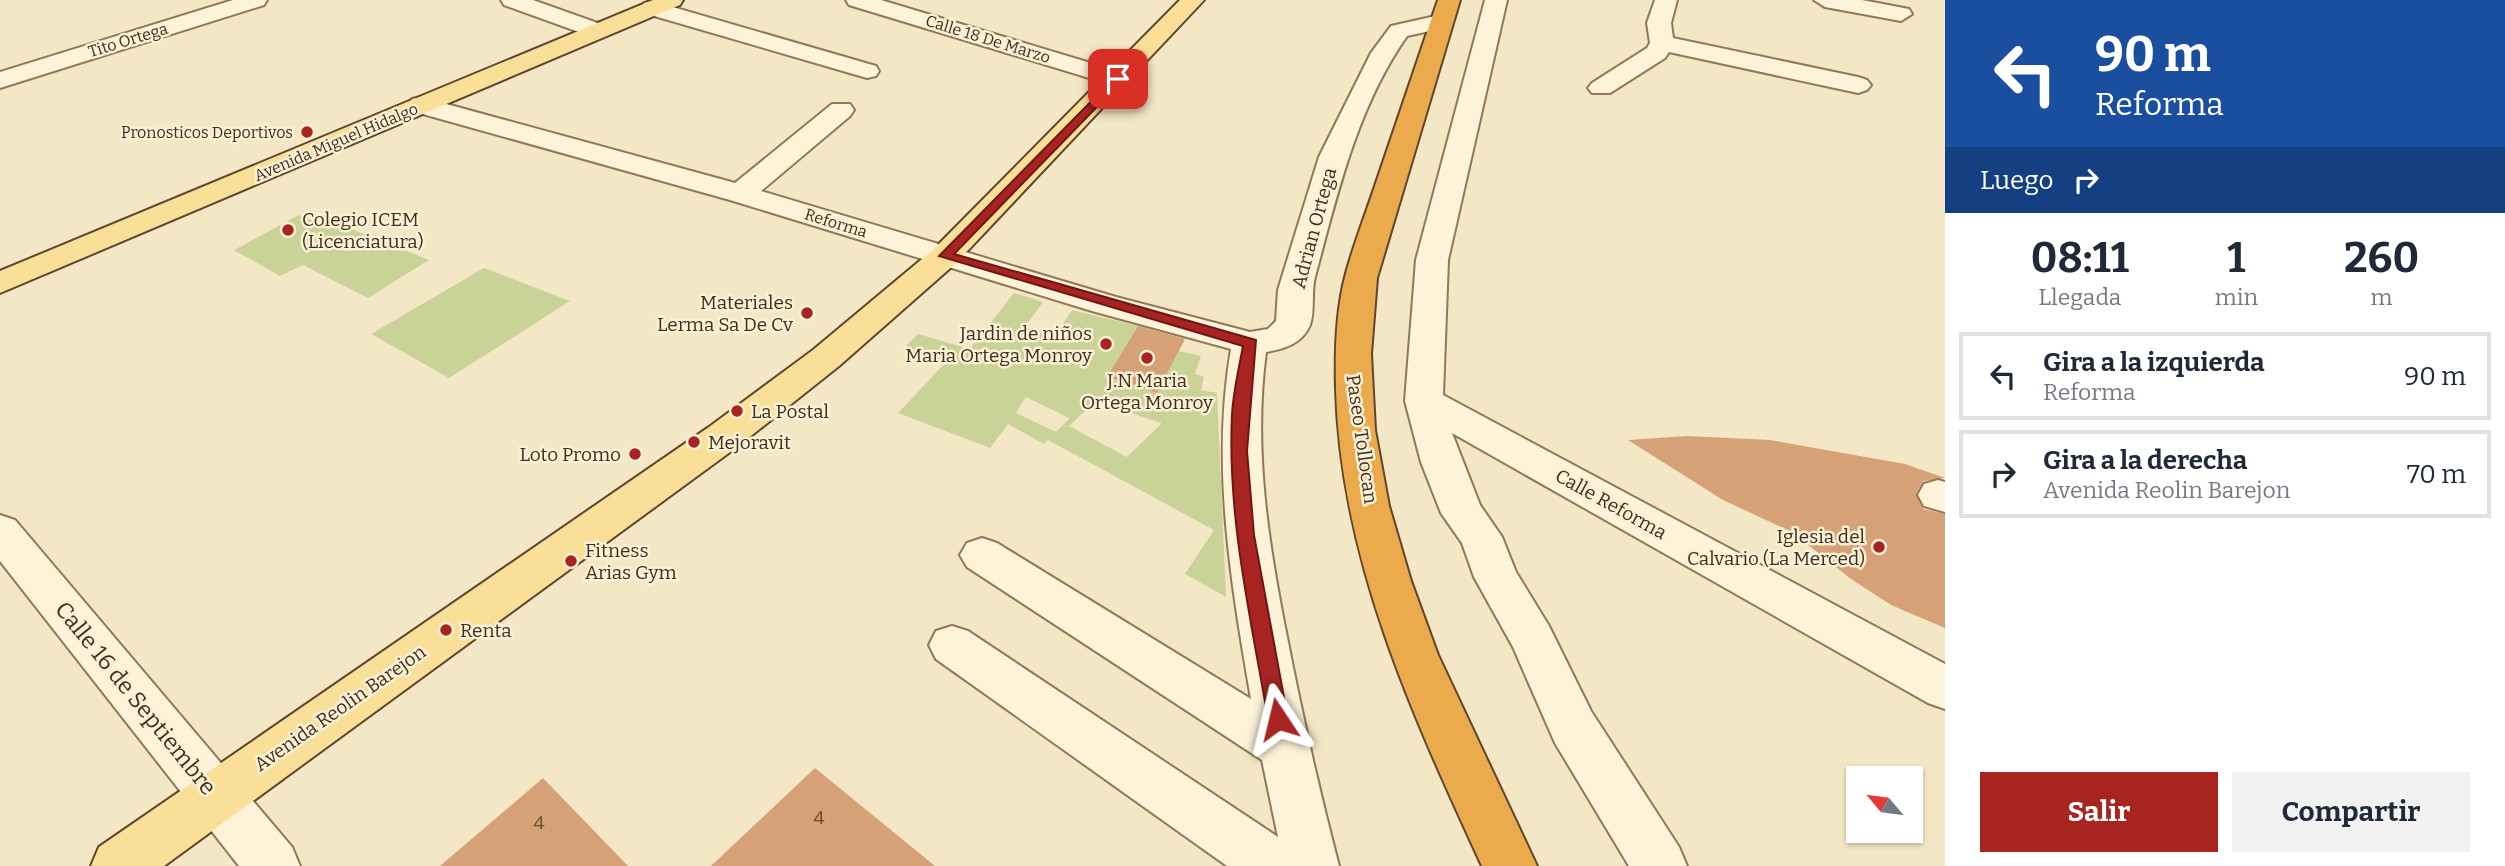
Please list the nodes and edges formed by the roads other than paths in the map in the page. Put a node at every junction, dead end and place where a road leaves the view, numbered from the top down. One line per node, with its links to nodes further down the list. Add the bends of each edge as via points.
1 (256, 0): 15 (street, Tito Ortega)
2 (512, 0): 11 (street)
3 (858, 0): 14 (street, Calle 18 De Marzo)
4 (1193, 0): 14 (main road, Avenida Reolin Barejon)
5 (1496, 0): 24 (street, via 1432,260)
6 (1666, 0): 12 (street, via 1660,23)
7 (1825, 0): 10 (street)
8 (662, 4): 11 (main road, Avenida Miguel Hidalgo); 13 (street)
9 (1445, 11): 23 (street, Adrian Ortega, via 1399,31 1383,52 1333,157 1296,290 1293,324 1279,340); 35 (highway, Paseo Tollocan, via 1361,278 1353,320 1354,413 1376,531 1396,601 1430,693)
10 (1901, 14)
11 (598, 31): 18 (main road, Avenida Miguel Hidalgo)
12 (1662, 43): 16 (street); 17 (street, via 1656,53)
13 (867, 71)
14 (1118, 79): 21 (main road, Avenida Reolin Barejon)
15 (0, 80)
16 (1858, 85)
17 (1601, 88)
18 (421, 105): 20 (street, Reforma); 22 (main road, Avenida Miguel Hidalgo)
19 (841, 110): 20 (street)
20 (740, 194): 21 (street, Reforma)
21 (945, 256): 23 (street, Reforma); 30 (main road, Avenida Reolin Barejon, via 826,358 723,437)
22 (0, 284)
23 (1250, 343): 29 (street, via 1240,424 1245,535)
24 (1424, 401): 28 (street, Calle Reforma); 36 (street, via 1441,462 1462,513 1481,537 1496,577 1573,727)
25 (0, 531): 30 (street, Calle 16 de Septiembre)
26 (982, 555): 29 (street)
27 (952, 645): 33 (street)
28 (1945, 688)
29 (1282, 745): 34 (street)
30 (216, 796): 31 (main road, Avenida Reolin Barejon); 32 (street, Calle 16 de Septiembre)
31 (118, 866)
32 (273, 866)
33 (1273, 866)
34 (1312, 866)
35 (1510, 866)
36 (1660, 866)

